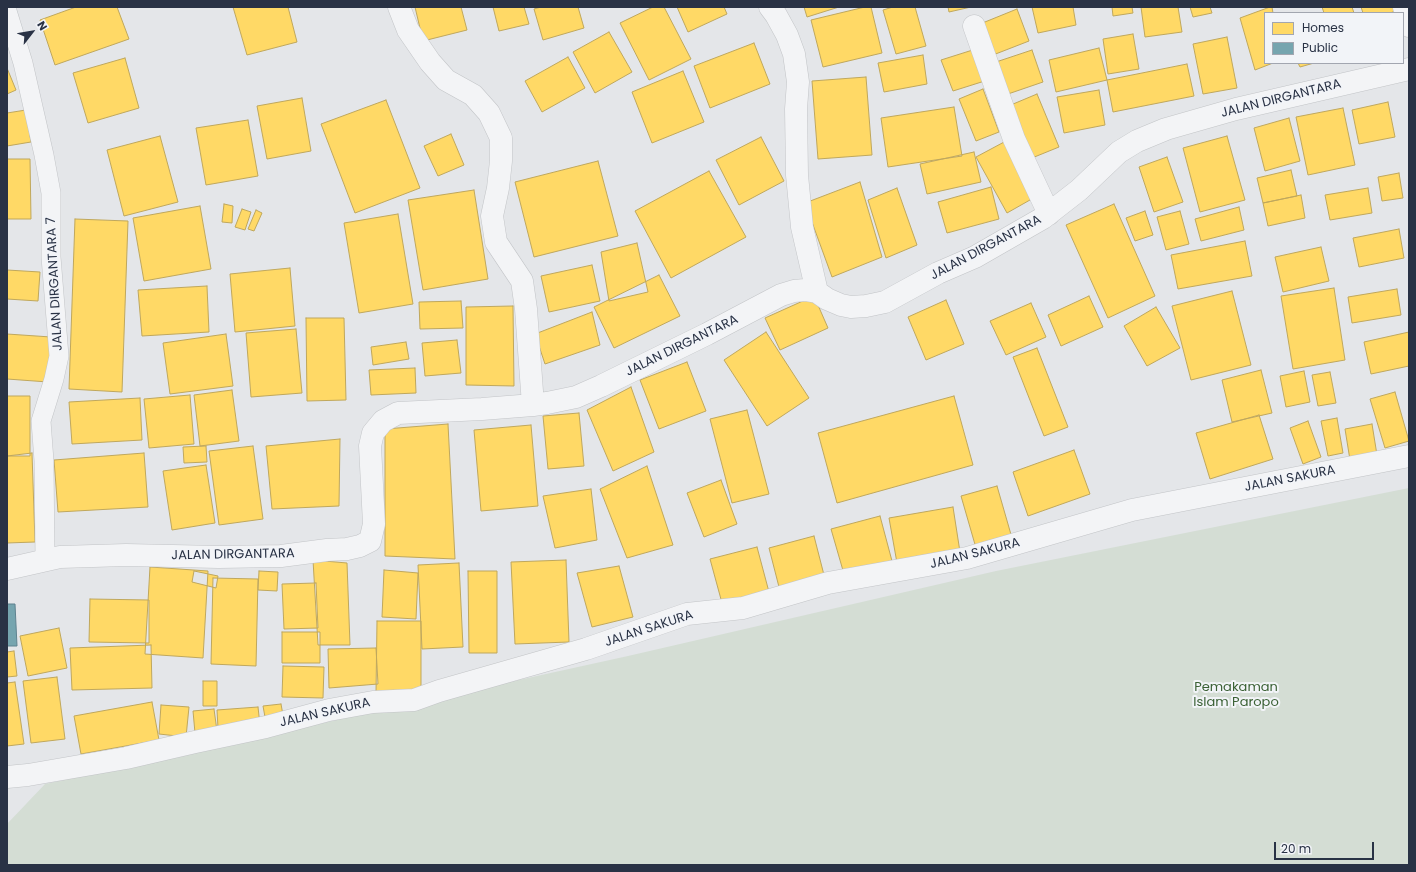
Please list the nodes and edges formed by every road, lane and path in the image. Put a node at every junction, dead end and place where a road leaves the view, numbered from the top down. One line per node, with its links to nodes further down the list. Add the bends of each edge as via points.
1 (399, 7): 10 (street, via 408,30 430,62 446,80 473,95 489,113 501,138 498,188 492,216 496,242 522,281)
2 (770, 7): 9 (street, via 787,35 794,54 798,82 797,175 802,226)
3 (1404, 7): 6 (street)
4 (7, 11): 12 (lane, JALAN DIRGANTARA 7, via 23,63 51,193 51,256 59,356 42,421)
5 (974, 26): 8 (street, via 1014,139)
6 (1409, 26)
7 (1409, 69): 8 (street, JALAN DIRGANTARA, via 1236,109 1166,129 1119,152)
8 (1049, 214): 9 (street, JALAN DIRGANTARA, via 975,257 938,273 885,302 851,307 827,299)
9 (817, 292): 10 (street, JALAN DIRGANTARA, via 805,290 780,295 601,386 576,397)
10 (533, 405): 12 (street, JALAN DIRGANTARA, via 398,413 383,421 373,433 370,446 374,524 370,541 360,546 281,556 126,555 60,557)
11 (1409, 456): 14 (street, JALAN SAKURA, via 1132,510 967,558 828,583 743,608 687,614 586,649 439,690 414,700 373,702 329,710 266,727 126,758)
12 (46, 560): 13 (street, JALAN DIRGANTARA)
13 (7, 569)
14 (7, 778)

